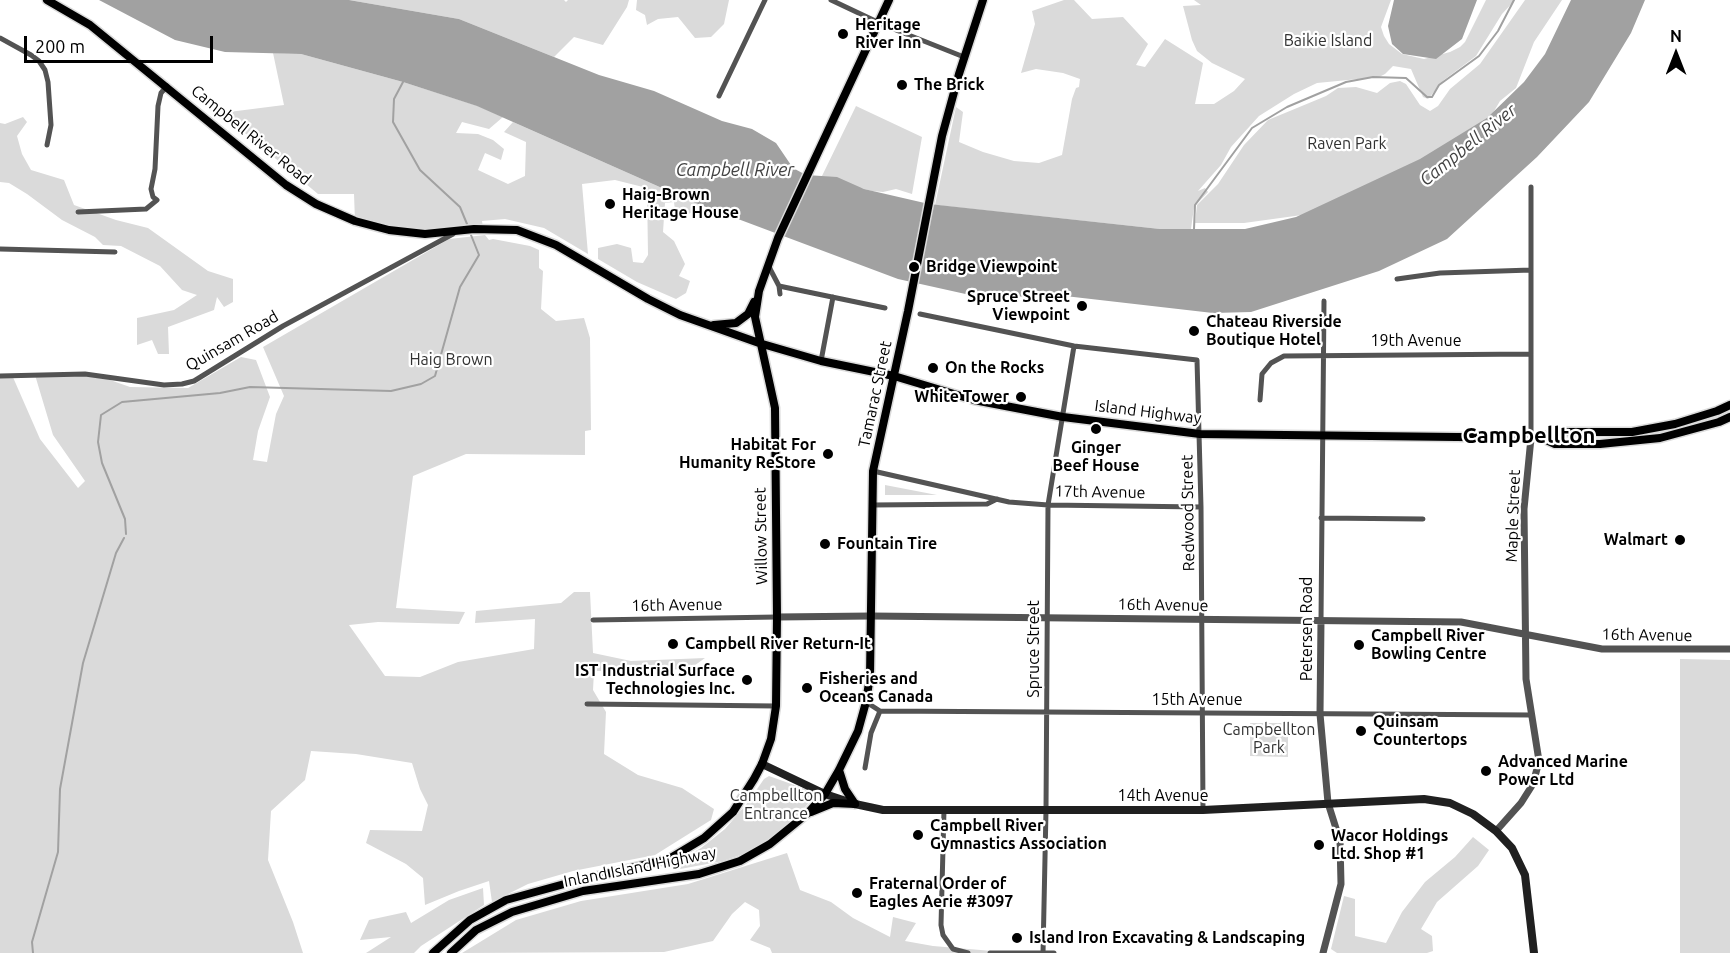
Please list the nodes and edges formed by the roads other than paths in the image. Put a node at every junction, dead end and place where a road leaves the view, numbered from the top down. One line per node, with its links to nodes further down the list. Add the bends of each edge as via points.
1 (47, 0): 9 (main road, Campbell River Road, via 90,25)
2 (765, 0): 10 (street)
3 (831, 0): 6 (street)
4 (889, 0): 6 (main road)
5 (983, 0): 8 (main road, Tamarac Street)
6 (878, 22): 8 (street); 17 (main road, Willow Street)
7 (0, 38): 11 (street, via 31,54 45,70 51,125)
8 (964, 57): 34 (main road, Tamarac Street, via 942,136)
9 (167, 86): 13 (street, via 158,106 151,189 157,200 146,209); 14 (main road, Campbell River Road, via 286,185 316,204 389,230 425,234)
10 (719, 96)
11 (47, 145)
12 (1531, 187): 18 (street, Maple Street)
13 (78, 212)
14 (457, 231): 27 (main road, Campbell River Road, via 517,230 556,245 680,315); 33 (street, Quinsam Road, via 283,326 194,381 164,385 85,374)
15 (0, 249): 16 (street)
16 (114, 252)
17 (768, 265): 20 (street); 21 (main road, Willow Street)
18 (1531, 270): 19 (street, via 1440,273); 30 (street, Maple Street)
19 (1397, 279)
20 (778, 286): 22 (street); 23 (street)
21 (759, 291): 27 (main road, via 748,314 736,323); 28 (main road, Willow Street, via 755,317)
22 (780, 294)
23 (833, 297): 25 (street); 32 (street)
24 (1324, 302): 31 (street, Petersen Road)
25 (885, 308)
26 (920, 314): 29 (street)
27 (711, 326): 28 (main road, Campbell River Road)
28 (759, 343): 32 (main road, Island Highway); 51 (main road, Willow Street, via 775,408)
29 (1074, 346): 37 (street, Spruce Street); 39 (street, Redwood Street, via 1197,360)
30 (1531, 354): 31 (street, 19th Avenue); 41 (street, Maple Street)
31 (1323, 356): 35 (street, 19th Avenue, via 1284,356 1271,363 1262,374); 40 (street, Petersen Road)
32 (821, 361): 34 (main road, Island Highway)
33 (0, 376)
34 (894, 376): 37 (main road, Island Highway, via 974,400); 43 (main road, Tamarac Street)
35 (1260, 400)
36 (1730, 405): 42 (main road, Island Highway, via 1675,424 1632,432 1554,432)
37 (1063, 417): 39 (main road, Island Highway); 46 (street, Spruce Street)
38 (1730, 417): 42 (main road, Island Highway, via 1675,435 1633,442 1554,444)
39 (1200, 434): 40 (main road, Island Highway); 47 (street, Redwood Street)
40 (1322, 436): 41 (main road, Island Highway); 48 (street, Petersen Road)
41 (1531, 438): 42 (main road, Island Highway); 56 (street, Maple Street, via 1524,509)
42 (1542, 438)
43 (873, 471): 44 (street, 17th Avenue); 45 (main road, Tamarac Street)
44 (999, 498): 45 (street, 17th Avenue, via 987,504); 46 (street, 17th Avenue)
45 (872, 505): 50 (main road, Tamarac Street)
46 (1048, 505): 47 (street, 17th Avenue); 52 (street, Spruce Street)
47 (1202, 507): 53 (street, Redwood Street)
48 (1321, 518): 49 (street); 55 (street, Petersen Road)
49 (1423, 519)
50 (871, 616): 51 (street, 16th Avenue); 52 (street, 16th Avenue); 58 (main road, Tamarac Street)
51 (777, 617): 54 (street, 16th Avenue); 60 (main road, Willow Street)
52 (1047, 618): 53 (street, 16th Avenue); 62 (street, Spruce Street)
53 (1202, 619): 55 (street, 16th Avenue); 63 (street, Redwood Street)
54 (593, 620)
55 (1321, 620): 56 (street, 16th Avenue, via 1461,622); 64 (street, Petersen Road)
56 (1526, 634): 57 (street, 16th Avenue, via 1602,649); 65 (street, Maple Street, via 1526,679)
57 (1730, 649)
58 (866, 702): 61 (street); 68 (main road, Tamarac Street, via 858,731)
59 (587, 704): 60 (street)
60 (776, 706): 66 (main road, Willow Street)
61 (880, 711): 62 (street, 15th Avenue); 67 (street, via 871,733)
62 (1047, 713): 63 (street, 15th Avenue); 73 (street, Spruce Street)
63 (1202, 714): 64 (street, 15th Avenue); 74 (street, Redwood Street)
64 (1320, 714): 65 (street, 15th Avenue); 70 (street, Petersen Road)
65 (1532, 715): 76 (street, Maple Street, via 1539,761 1533,784)
66 (762, 764): 69 (main road); 77 (main road, Inland Island Highway, via 733,812 704,838 669,859 506,900 470,920)
67 (865, 768)
68 (839, 770): 69 (main road, Tamarac Street); 71 (main road)
69 (825, 794): 71 (main road, 14th Avenue); 75 (main road, Inland Island Highway)
70 (1328, 803): 74 (main road, 14th Avenue); 76 (main road, 14th Avenue, via 1424,799 1450,803); 83 (street, Petersen Road, via 1340,841 1341,884)
71 (855, 804): 72 (main road, 14th Avenue, via 883,810); 75 (main road, via 833,803)
72 (944, 810): 73 (main road, 14th Avenue); 79 (street, via 941,925 953,949)
73 (1046, 810): 74 (main road, 14th Avenue); 81 (street, Spruce Street)
74 (1203, 810)
75 (808, 813): 78 (main road, Inland Island Highway, via 770,844 740,861 699,874 583,891 512,912 477,930)
76 (1496, 831): 84 (main road, 14th Avenue, via 1512,848 1525,875)
77 (433, 953)
78 (451, 953)
79 (968, 953)
80 (990, 953): 81 (street)
81 (1043, 953): 82 (street)
82 (1054, 953)
83 (1323, 953)
84 (1534, 953)

